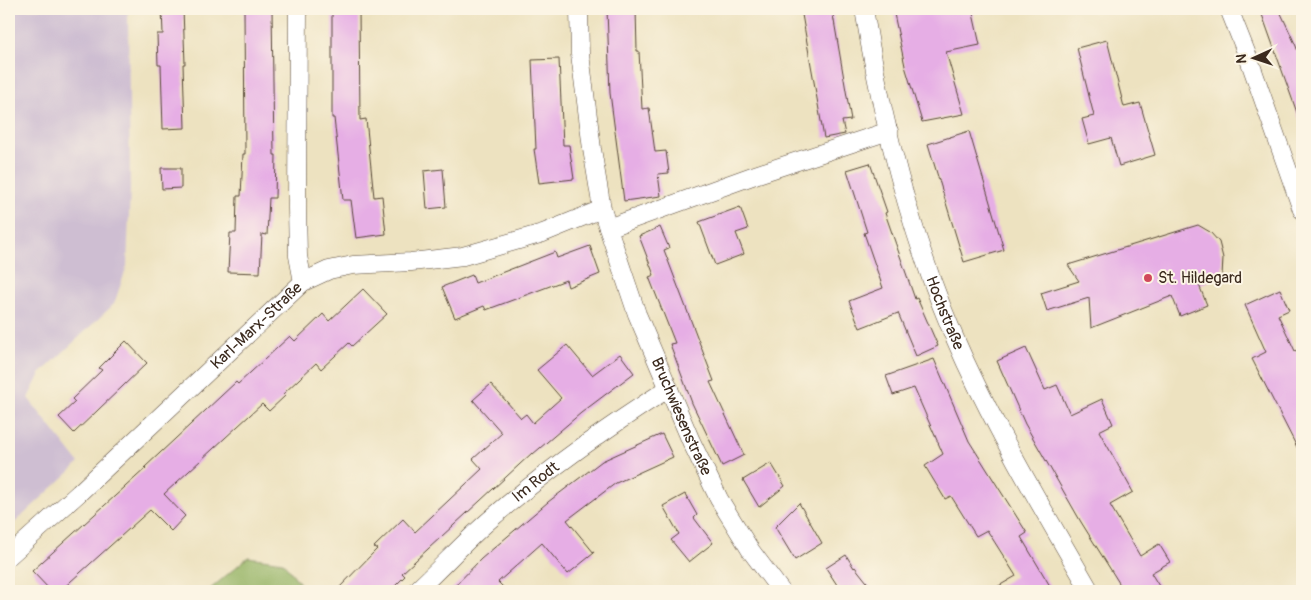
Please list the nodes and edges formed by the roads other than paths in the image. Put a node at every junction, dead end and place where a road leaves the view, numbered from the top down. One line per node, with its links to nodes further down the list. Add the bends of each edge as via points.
1 (298, 9): 9 (street, Karl-Marx-Straße, via 298,256)
2 (578, 9): 6 (street, Bruchwiesenstraße, via 580,54)
3 (864, 9): 5 (street, Hochstraße, via 874,71)
4 (1229, 9): 7 (street)
5 (889, 131): 8 (street); 14 (street, Hochstraße, via 913,220 965,361 1008,447)
6 (602, 208): 8 (street, Bruchwiesenstraße); 9 (street, via 543,233 472,253 411,262 353,265 329,270)
7 (1302, 210)
8 (608, 228): 10 (street, Bruchwiesenstraße, via 637,314)
9 (303, 282): 11 (street, Karl-Marx-Straße)
10 (669, 388): 12 (street, Im Rodt, via 562,462 500,511); 13 (street, Bruchwiesenstraße, via 719,499)
11 (9, 556)
12 (416, 591)
13 (780, 591)
14 (1090, 591)

